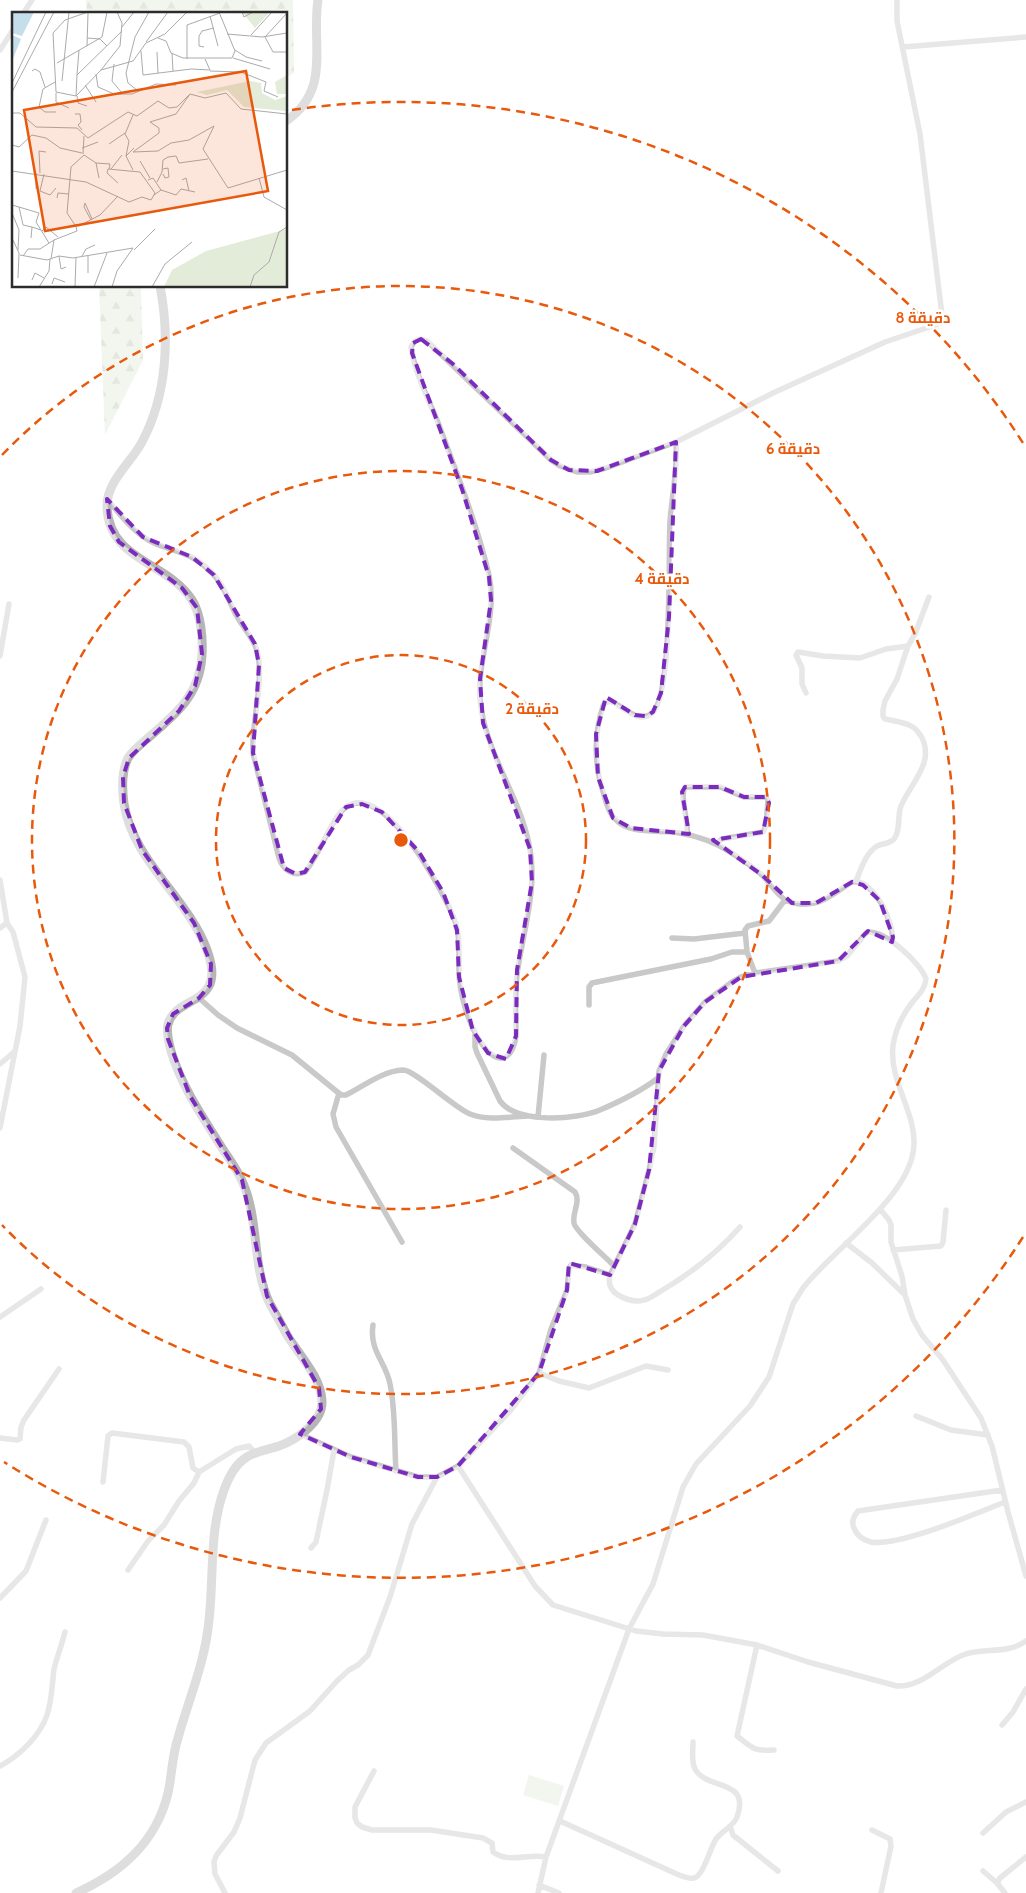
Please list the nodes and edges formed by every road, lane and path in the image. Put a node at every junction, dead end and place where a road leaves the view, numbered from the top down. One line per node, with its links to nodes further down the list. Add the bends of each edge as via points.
1 (32, 0): 4 (street)
2 (318, 0): 9 (street, via 315,78 308,99)
3 (897, 0): 7 (street, via 897,21)
4 (24, 12)
5 (12, 31): 8 (street)
6 (1026, 37): 7 (street)
7 (903, 47): 11 (street, via 920,134 941,323 885,342 772,393)
8 (0, 50)
9 (288, 118)
10 (160, 288): 12 (street, via 166,341 156,411 141,444)
11 (676, 442): 18 (street, via 669,617 661,693 653,712 646,716 636,716 611,701 605,703 596,734 596,762 606,802 618,822 640,830); 32 (street, via 597,470 569,470 544,454 427,341 421,339 411,347 462,489 489,577 491,600 480,679 483,723 521,819 531,859 532,882 518,970 514,1046 508,1056 496,1057 488,1053)
12 (107, 499): 30 (street, via 110,526 119,542 182,588 193,601 198,616 202,654 195,686 179,711 132,753 124,769 123,783 125,809 132,830 194,923 209,957 211,979 208,988); 32 (street, via 143,537 192,557 214,575 253,640 258,665 253,753 284,868 296,874 305,872 346,807 367,805 387,817 419,852 443,892 459,939 461,988)
13 (929, 597): 15 (street)
14 (9, 604): 16 (street)
15 (908, 646): 17 (street, via 860,658 798,652 796,655); 21 (street, via 897,679 885,701 883,716 916,729 924,741 925,762 900,809 895,837 872,850)
16 (0, 656)
17 (806, 693)
18 (686, 834): 19 (street); 19 (street, via 682,792 685,787 720,787 744,797 766,797 763,832)
19 (716, 844): 22 (street, via 762,875)
20 (0, 880): 23 (street)
21 (856, 881): 22 (street, via 816,903 804,905); 27 (street, via 868,887 880,901 892,931)
22 (785, 900): 25 (street, via 769,921 748,926)
23 (7, 923): 24 (street); 33 (street, via 13,932 25,977)
24 (0, 928)
25 (745, 933): 26 (street, via 694,939); 28 (street)
26 (672, 938)
27 (892, 942): 29 (street, via 870,932 847,956 830,964); 42 (street, via 909,956 926,979 897,1029 893,1048 914,1136 914,1149 900,1183)
28 (748, 952): 29 (street); 31 (street, via 732,952 592,983)
29 (755, 974): 36 (street, via 732,982 705,1002 677,1036 666,1054)
30 (198, 998): 37 (street, via 236,1028 292,1055); 58 (street, via 173,1014 167,1028 168,1039 176,1067 190,1096 242,1180 267,1296 319,1388 321,1409)
31 (589, 1006)
32 (475, 1035): 38 (street, via 477,1053 503,1106)
33 (14, 1052): 35 (street); 40 (street)
34 (544, 1055): 39 (street)
35 (0, 1064)
36 (658, 1078): 39 (street, via 633,1095 594,1112 557,1118); 48 (street, via 654,1147 649,1170 635,1224)
37 (339, 1093): 38 (street, via 346,1095 379,1077 405,1070 470,1114 488,1118); 45 (street, via 333,1114 336,1127)
38 (527, 1116): 39 (street)
39 (538, 1117)
40 (0, 1128)
41 (513, 1148): 48 (street, via 575,1192 578,1201 575,1228)
42 (880, 1209): 46 (street); 47 (street, via 890,1220)
43 (946, 1210): 47 (street, via 941,1246)
44 (740, 1227): 49 (street, via 700,1265 644,1300 631,1300 614,1292 609,1282)
45 (402, 1242)
46 (846, 1243): 51 (street); 75 (street, via 796,1298 769,1377 758,1395 686,1480 653,1584)
47 (893, 1250): 51 (street)
48 (614, 1266): 49 (street)
49 (610, 1275): 56 (street, via 571,1265 567,1290 551,1328)
50 (40, 1289): 52 (street)
51 (905, 1295): 59 (street, via 922,1336 948,1367 981,1418)
52 (0, 1317)
53 (372, 1326): 64 (street, via 376,1355 386,1369 391,1386)
54 (59, 1369): 60 (street, via 24,1420 20,1439)
55 (668, 1370): 56 (street, via 646,1366 589,1388)
56 (539, 1373): 63 (street, via 510,1411)
57 (916, 1416): 59 (street, via 951,1430)
58 (300, 1434): 61 (street); 62 (street, via 280,1446)
59 (988, 1435): 68 (street)
60 (0, 1438)
61 (334, 1450): 64 (street); 71 (street, via 316,1542)
62 (255, 1453): 65 (street, via 248,1446 242,1447); 96 (street, via 242,1460 234,1470 220,1501 204,1656 177,1740 160,1819 150,1837 126,1862)
63 (458, 1466): 66 (street); 75 (street, via 548,1602)
64 (396, 1470): 66 (street, via 426,1478)
65 (199, 1472): 67 (street, via 193,1468 189,1447 184,1442 112,1433 108,1436); 72 (street, via 164,1525)
66 (437, 1477): 97 (street, via 412,1524 368,1655 337,1681 310,1711 266,1743 254,1760 240,1818 214,1862 215,1874)
67 (103, 1482)
68 (1002, 1490): 69 (street); 69 (street, via 858,1511 852,1525 857,1536 871,1542 886,1542 934,1530)
69 (1005, 1502): 73 (street)
70 (46, 1520): 74 (street, via 26,1571)
71 (311, 1548)
72 (128, 1570)
73 (1026, 1576)
74 (0, 1598)
75 (629, 1629): 78 (street, via 645,1633 703,1635); 86 (street)
76 (65, 1632): 83 (street, via 55,1667 48,1714 32,1740)
77 (1026, 1641): 78 (street, via 1006,1650 964,1654 914,1684 904,1686 886,1684)
78 (757, 1645): 82 (street, via 737,1736 750,1747)
79 (1026, 1689): 80 (street)
80 (1002, 1725)
81 (693, 1742): 87 (street, via 693,1764 698,1773 738,1795 738,1816)
82 (774, 1750)
83 (0, 1766)
84 (374, 1771): 90 (street, via 354,1810 362,1827 372,1830 432,1830 484,1838 492,1842 493,1852 507,1858)
85 (1026, 1802): 89 (street, via 1006,1812)
86 (560, 1821): 87 (street, via 691,1879 702,1872 716,1840); 90 (street)
87 (730, 1826): 92 (street, via 733,1835)
88 (872, 1830): 100 (street, via 890,1839 892,1846)
89 (983, 1832)
90 (546, 1857): 95 (street)
91 (1026, 1858): 94 (street)
92 (778, 1871)
93 (983, 1871): 94 (street)
94 (997, 1883): 101 (street)
95 (539, 1885): 98 (street); 99 (street)
96 (76, 1893)
97 (225, 1893)
98 (538, 1893)
99 (559, 1893)
100 (880, 1893)
101 (1004, 1893)

